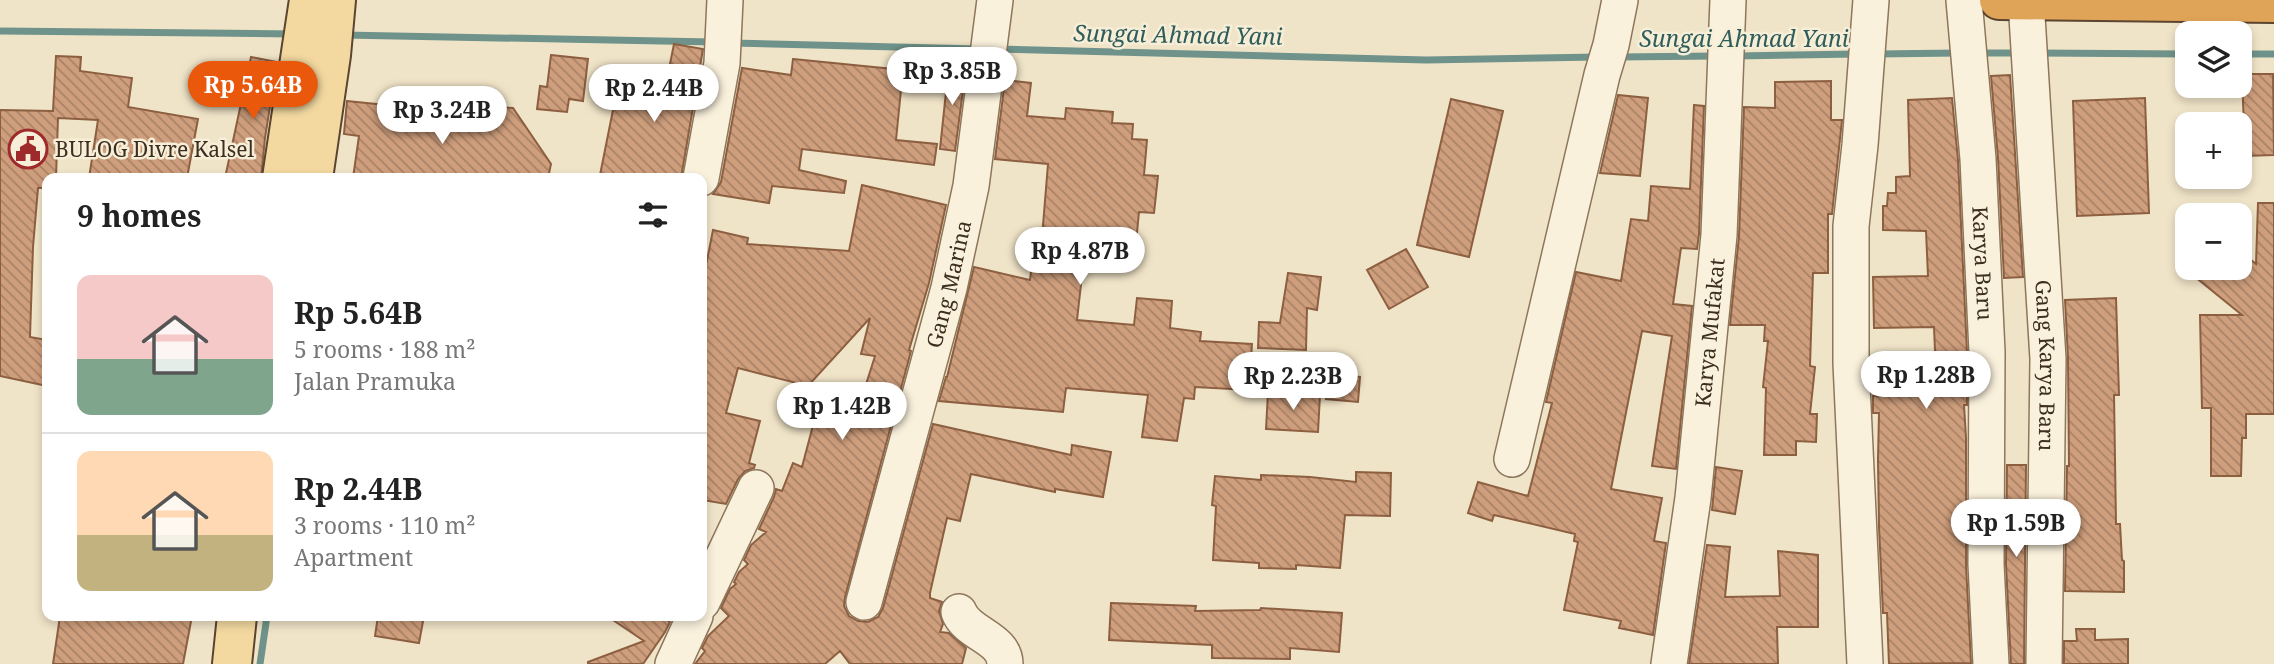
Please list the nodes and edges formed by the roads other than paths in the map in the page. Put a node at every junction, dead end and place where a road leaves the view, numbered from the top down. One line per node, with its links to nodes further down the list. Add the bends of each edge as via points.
1 (725, 0): 13 (street, via 722,63)
2 (995, 0): 17 (street, Gang Marina, via 971,187 949,288)
3 (1620, 0): 14 (street)
4 (1728, 0): 24 (street, Karya Mufakat, via 1719,235 1693,498)
5 (1871, 0): 25 (street, via 1851,226 1850,363)
6 (1964, 0): 26 (street, Karya Baru, via 1978,159 1987,352 1986,564)
7 (1999, 0): 8 (highway)
8 (2026, 0): 9 (highway); 27 (street, Gang Karya Baru, via 2048,359)
9 (2274, 3)
10 (320, 22): 11 (main road); 12 (main road)
11 (283, 173)
12 (313, 173)
13 (702, 173)
14 (1512, 459)
15 (756, 488): 16 (street)
16 (707, 592)
17 (864, 602)
18 (959, 612): 23 (street, via 968,625 1001,650)
19 (236, 621): 21 (main road)
20 (693, 621): 22 (street)
21 (232, 664)
22 (673, 664)
23 (1005, 664)
24 (1669, 664)
25 (1865, 664)
26 (1991, 664)
27 (2044, 664)

